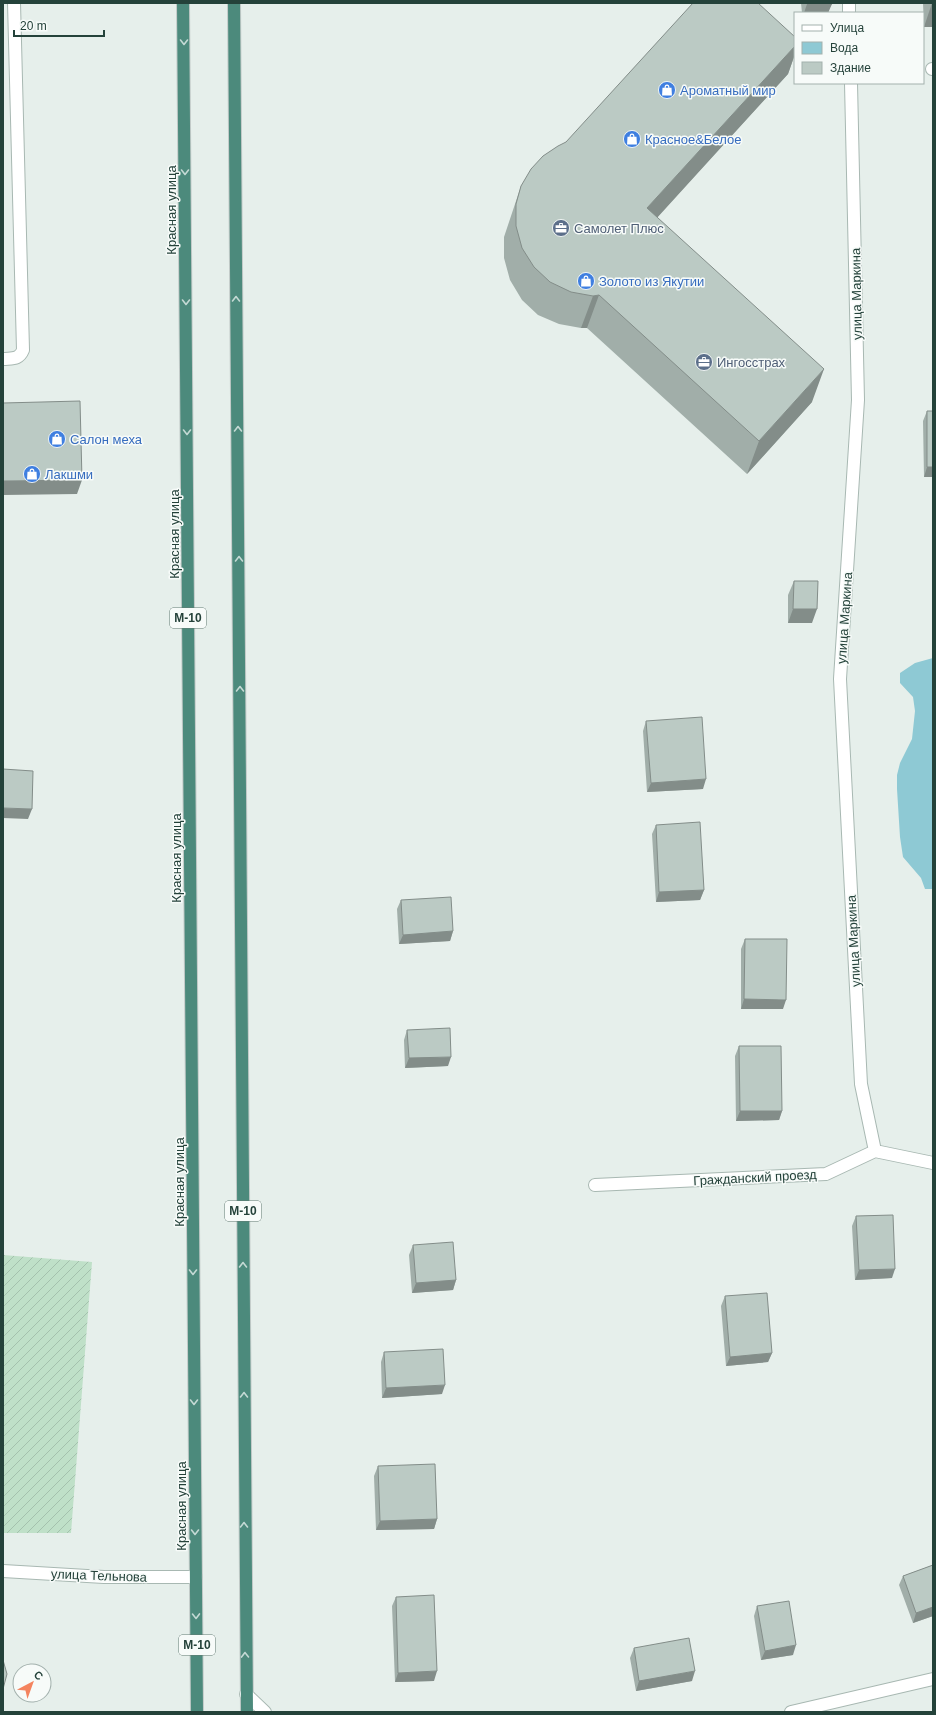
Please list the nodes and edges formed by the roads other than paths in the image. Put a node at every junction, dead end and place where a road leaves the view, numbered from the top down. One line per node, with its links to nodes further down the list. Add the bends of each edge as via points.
1 (14, 3): 5 (street, via 23,350 16,358)
2 (183, 3): 10 (highway, Красная улица / М-10, one-way to 10)
3 (234, 3): 12 (highway, М-10, one-way to 3)
4 (851, 84): 6 (street, улица Маркина, via 858,400 840,679 861,1084)
5 (3, 359)
6 (875, 1151): 7 (street); 8 (street, Гражданский проезд, via 826,1174)
7 (933, 1163)
8 (595, 1185)
9 (3, 1571): 10 (street, улица Тельнова, via 104,1577)
10 (196, 1578): 13 (highway, Красная улица / М-10, one-way to 13)
11 (933, 1679): 16 (street)
12 (246, 1694): 14 (highway, М-10); 15 (street)
13 (197, 1712)
14 (247, 1712)
15 (265, 1712)
16 (791, 1712)

